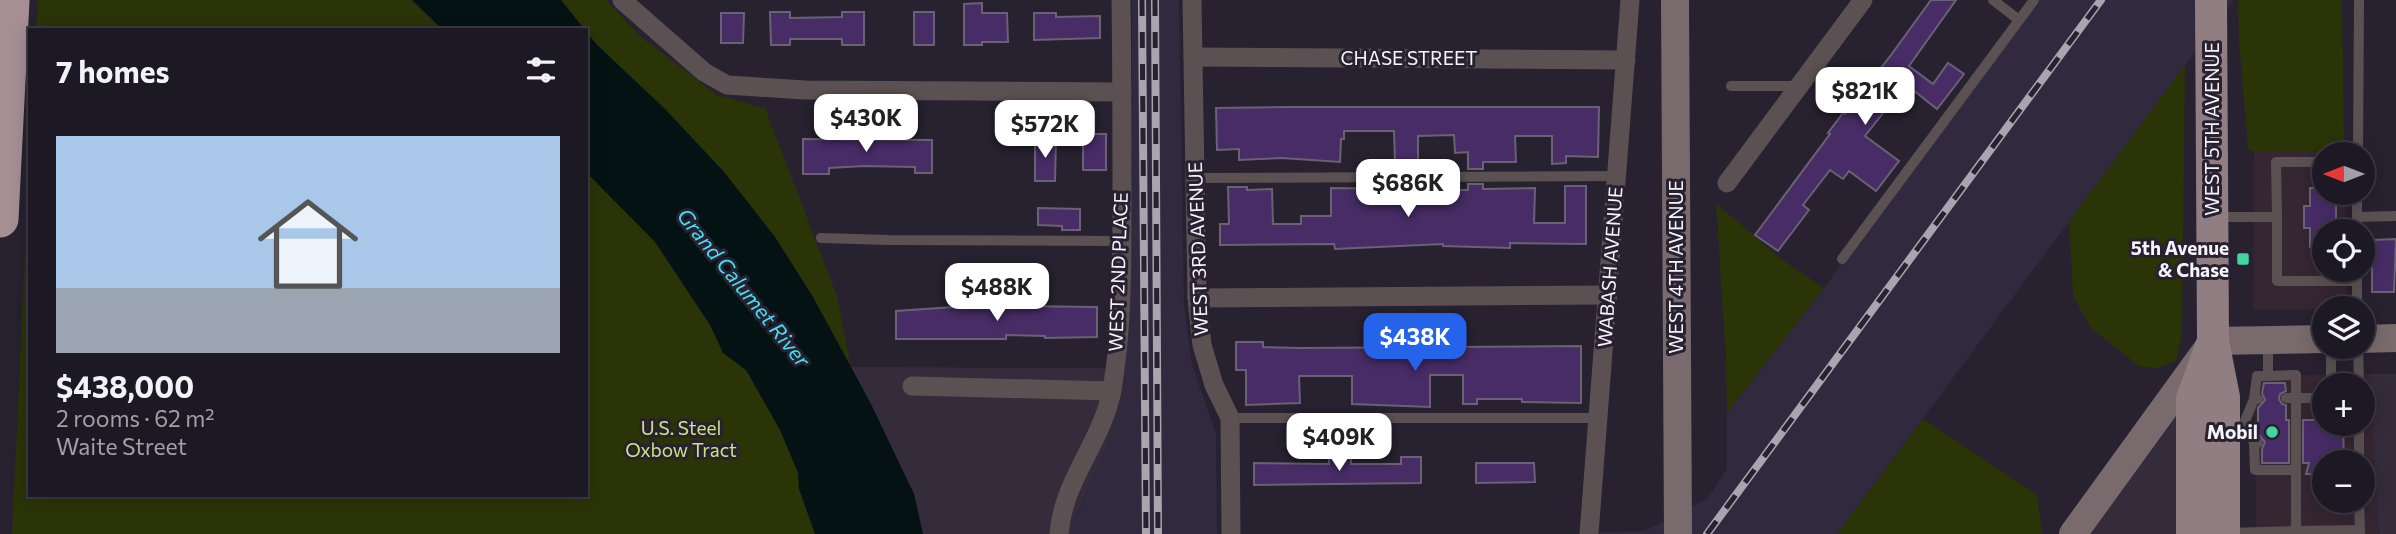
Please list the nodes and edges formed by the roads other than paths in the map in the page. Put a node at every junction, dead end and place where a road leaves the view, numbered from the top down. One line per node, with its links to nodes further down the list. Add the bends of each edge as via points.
1 (11, 0): 28 (highway)
2 (622, 0): 17 (street, via 704,72 734,86)
3 (1121, 0): 17 (street, WEST 2ND PLACE)
4 (1192, 0): 13 (street, WEST 3RD AVENUE)
5 (1630, 0): 14 (street, WABASH AVENUE)
6 (1675, 0): 51 (main road, WEST 4TH AVENUE)
7 (1863, 0): 16 (street)
8 (1993, 0): 12 (lane)
9 (2034, 0): 12 (lane)
10 (2211, 0): 25 (main road, WEST 5TH AVENUE)
11 (2359, 0): 18 (lane)
12 (2020, 20): 31 (lane)
13 (1193, 57): 14 (street, CHASE STREET); 21 (street, WEST 3RD AVENUE)
14 (1626, 60): 20 (street, WABASH AVENUE)
15 (1731, 86): 16 (lane)
16 (1799, 86): 22 (street)
17 (1122, 92): 30 (street, WEST 2ND PLACE)
18 (2358, 142)
19 (2312, 162): 26 (lane, via 2276,162)
20 (1617, 176): 21 (lane); 33 (street, WABASH AVENUE)
21 (1195, 178): 34 (street, WEST 3RD AVENUE)
22 (1727, 183)
23 (2357, 205): 27 (lane)
24 (2396, 216): 27 (lane)
25 (2212, 217): 26 (lane); 39 (main road, WEST 5TH AVENUE)
26 (2277, 217): 32 (lane, via 2277,281)
27 (2357, 218)
28 (0, 219)
29 (821, 238): 30 (lane)
30 (1122, 241): 42 (street, WEST 2ND PLACE)
31 (1842, 259)
32 (2312, 281)
33 (1608, 295): 34 (street); 46 (street, WABASH AVENUE)
34 (1196, 298): 45 (street, WEST 3RD AVENUE, via 1202,345)
35 (2396, 338): 37 (main road)
36 (2312, 339): 38 (main road)
37 (2375, 339)
38 (2268, 340): 39 (main road); 40 (lane)
39 (2213, 341): 47 (main road, WEST 5TH AVENUE, via 2224,397); 59 (main road); 60 (main road, WEST 5TH AVENUE, via 2192,398)
40 (2268, 376): 43 (lane, via 2297,375); 47 (lane, via 2257,376 2256,399)
41 (912, 387): 42 (street)
42 (1111, 391): 56 (street, WEST 2ND PLACE, via 1099,428 1065,496)
43 (2291, 398): 44 (lane); 49 (lane)
44 (2312, 398)
45 (1230, 418): 46 (lane); 57 (street, WEST 3RD AVENUE)
46 (1598, 418): 58 (street, WABASH AVENUE)
47 (2235, 421): 48 (lane); 49 (lane, via 2256,443 2255,470); 54 (main road, WEST 5TH AVENUE)
48 (2259, 421)
49 (2296, 470): 52 (lane)
50 (2360, 513): 53 (lane)
51 (1678, 524)
52 (2296, 531): 53 (lane); 55 (lane)
53 (2360, 532)
54 (2224, 533): 55 (lane)
55 (2270, 533)
56 (1059, 534)
57 (1231, 534)
58 (1589, 534)
59 (2073, 534)
60 (2192, 534)

